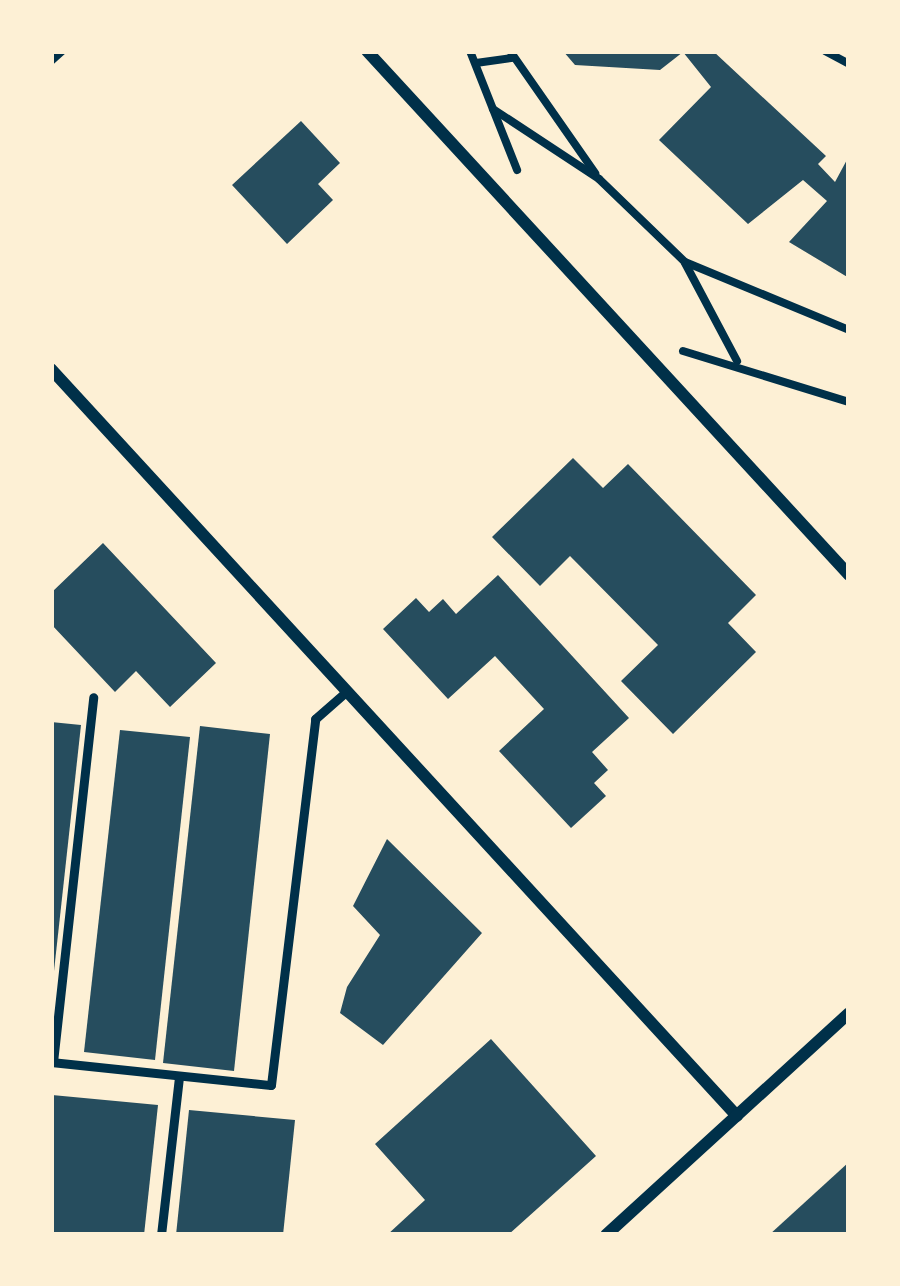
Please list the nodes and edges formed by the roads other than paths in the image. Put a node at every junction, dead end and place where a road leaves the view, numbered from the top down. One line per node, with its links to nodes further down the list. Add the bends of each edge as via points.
1 (367, 51): 3 (street)
2 (51, 368): 4 (street)
3 (849, 574)
4 (347, 691): 8 (lane, via 315,719 272,1085); 9 (street)
5 (93, 697): 7 (lane)
6 (849, 1012): 9 (street)
7 (52, 1062): 8 (lane)
8 (179, 1076): 10 (lane)
9 (737, 1115): 11 (street)
10 (161, 1235)
11 (606, 1235)

